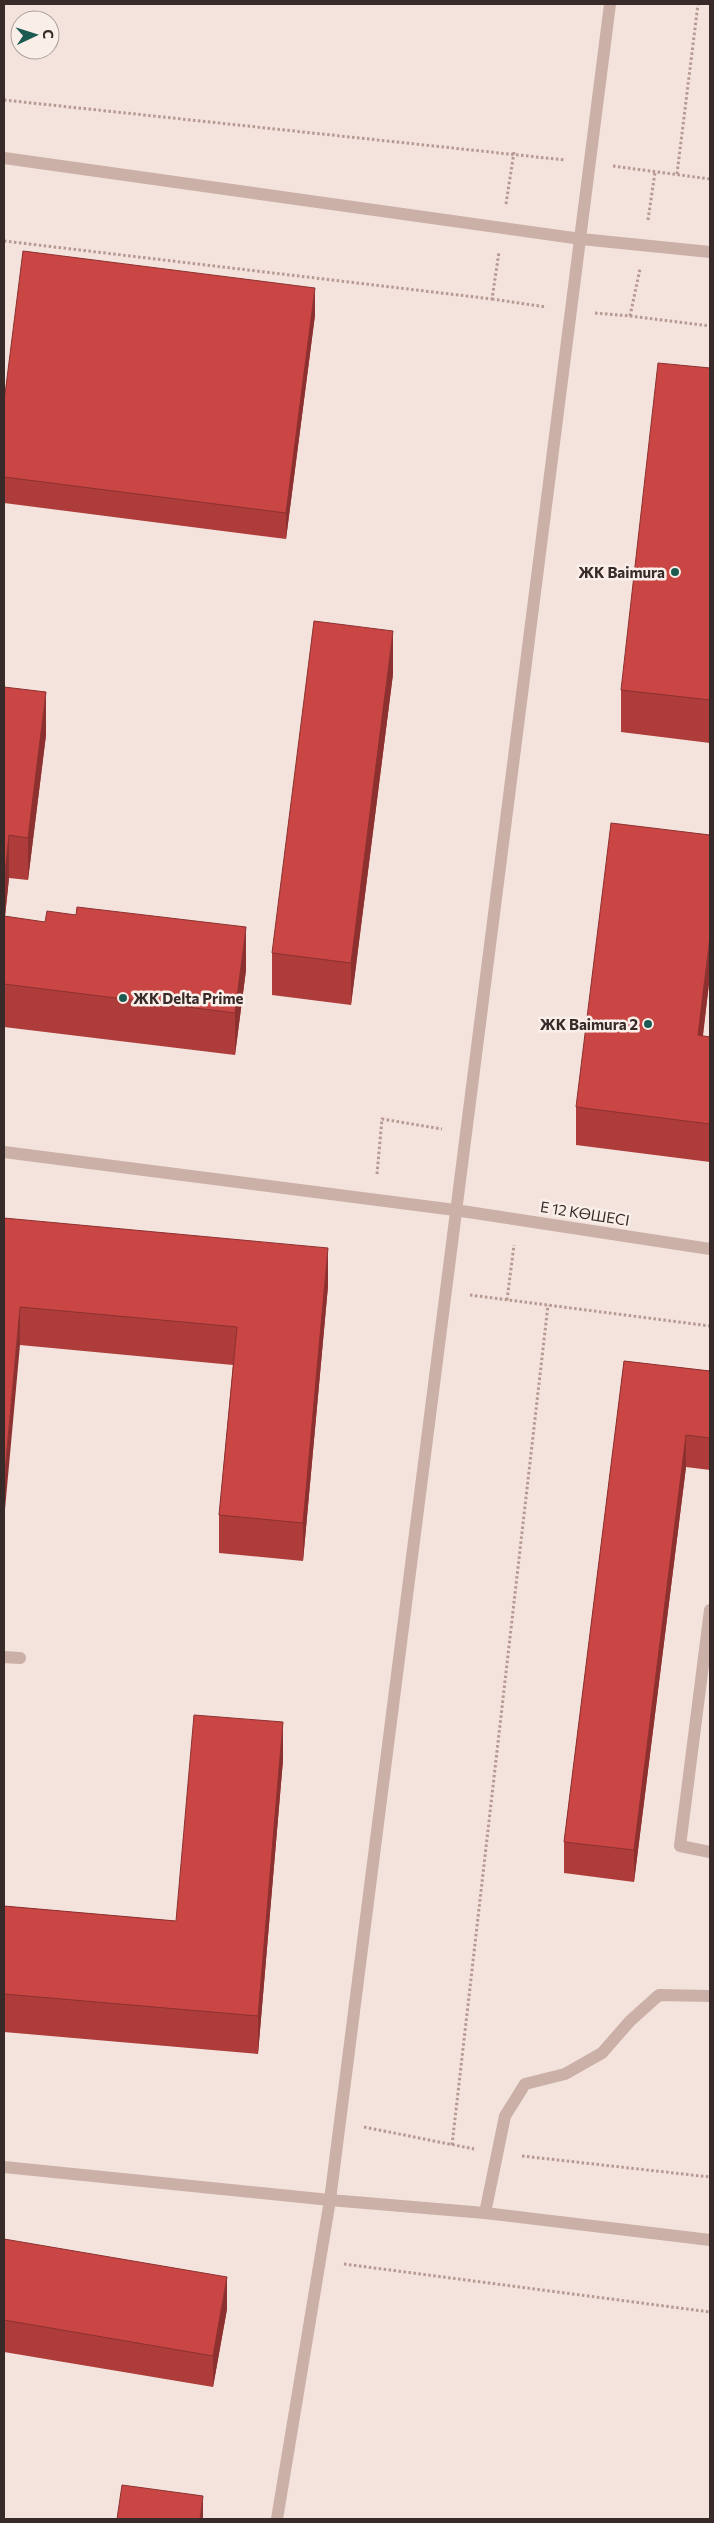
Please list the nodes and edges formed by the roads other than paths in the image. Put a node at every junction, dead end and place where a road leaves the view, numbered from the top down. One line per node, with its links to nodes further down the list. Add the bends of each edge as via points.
1 (610, 4): 3 (street)
2 (4, 158): 3 (street)
3 (581, 239): 4 (street); 6 (street)
4 (710, 252)
5 (4, 1152): 6 (street, Е 12 КӨШЕСІ)
6 (455, 1210): 7 (street, Е 12 КӨШЕСІ); 14 (street)
7 (710, 1249)
8 (710, 1610): 11 (street, via 680,1846)
9 (4, 1657): 10 (street)
10 (20, 1658)
11 (710, 1852)
12 (710, 1996): 15 (street, via 659,1995 602,2053 565,2074 525,2084 505,2116)
13 (4, 2167): 14 (street)
14 (330, 2200): 15 (street); 17 (street)
15 (485, 2213): 16 (street)
16 (710, 2240)
17 (277, 2519)

